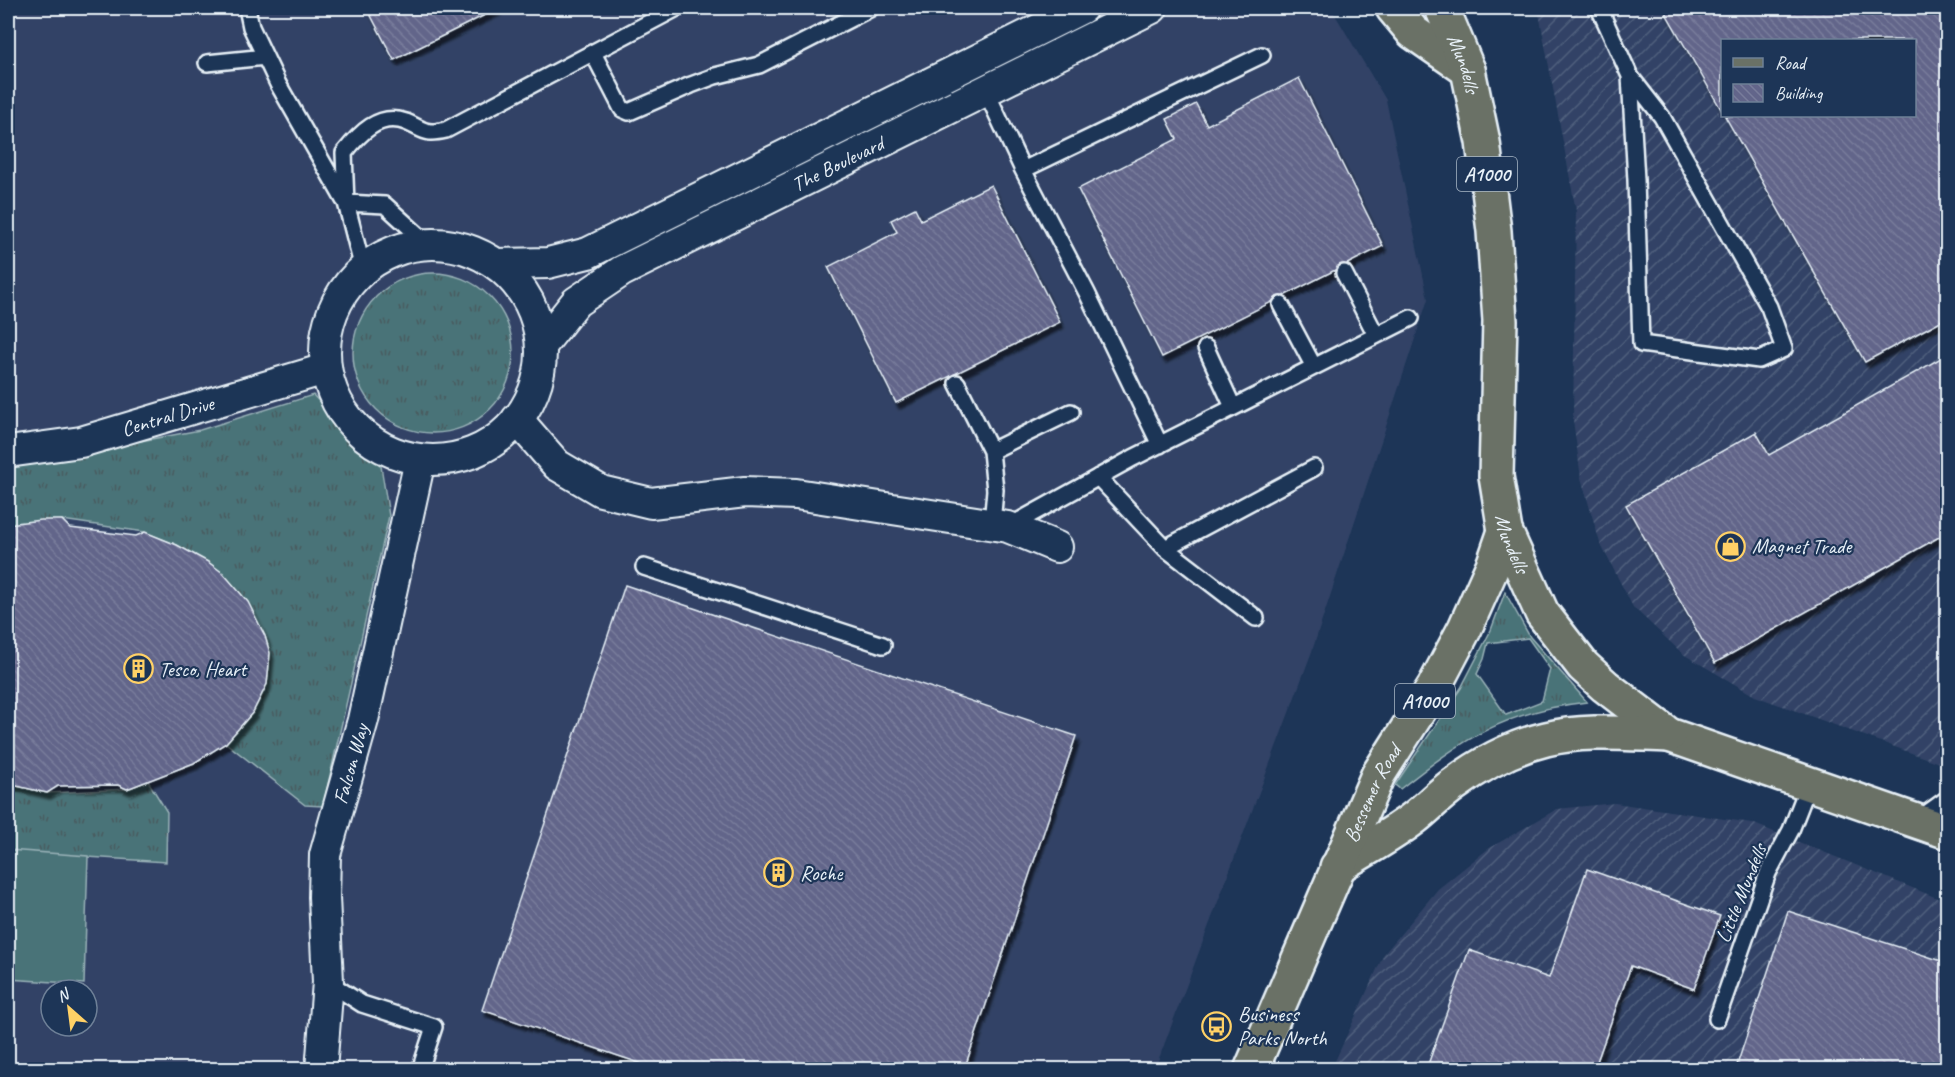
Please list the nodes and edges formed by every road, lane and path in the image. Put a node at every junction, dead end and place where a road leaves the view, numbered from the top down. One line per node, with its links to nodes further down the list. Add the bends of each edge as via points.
1 (247, 8): 11 (lane, via 250,27)
2 (677, 8): 9 (lane)
3 (872, 8): 9 (lane, via 759,65 715,76 630,112 622,110)
4 (1082, 8): 19 (street, The Boulevard, via 588,253 548,263)
5 (1152, 8): 15 (street, The Boulevard)
6 (1393, 8): 13 (main road, via 1413,32)
7 (1442, 8): 13 (main road, Mundells / A1000)
8 (1599, 8): 14 (lane)
9 (592, 53): 17 (lane, via 446,130 430,134 404,121 380,121 360,133 344,153)
10 (1262, 55): 16 (lane)
11 (265, 57): 12 (lane); 17 (lane)
12 (207, 63)
13 (1468, 70): 40 (main road, Mundells / A1000, via 1483,142 1494,231 1500,321 1496,476)
14 (1630, 76): 14 (lane, via 1662,117 1769,307 1784,349 1759,360 1641,344)
15 (986, 88): 16 (lane); 25 (street, The Boulevard, via 622,271 576,302)
16 (1023, 170): 33 (lane)
17 (346, 203): 18 (lane, via 385,205); 20 (lane)
18 (428, 244): 19 (street, via 468,249); 20 (street, via 402,247)
19 (498, 264): 25 (street, via 525,295 535,314)
20 (363, 269): 28 (street, via 349,282 333,308 325,338)
21 (1344, 273): 24 (lane)
22 (1281, 305): 27 (lane)
23 (1411, 318): 24 (lane)
24 (1376, 335): 27 (lane)
25 (542, 345): 32 (street, via 539,376 528,406)
26 (1206, 348): 30 (lane)
27 (1314, 367): 30 (lane)
28 (325, 369): 35 (street, Central Drive, via 81,442); 36 (street, via 333,396 360,433 392,453)
29 (957, 383): 34 (lane)
30 (1233, 407): 33 (lane)
31 (1071, 412): 34 (lane)
32 (517, 419): 36 (street, via 482,449 452,459); 39 (street, via 556,465 601,491 651,503 745,492 796,494)
33 (1160, 445): 38 (lane)
34 (991, 451): 39 (lane)
35 (8, 452)
36 (420, 460): 52 (street, Falcon Way, via 363,720 325,855)
37 (1314, 468): 42 (lane)
38 (1098, 477): 39 (lane); 42 (lane)
39 (1000, 526): 41 (street)
40 (1505, 531): 46 (main road, Mundells / A1000, via 1542,613 1582,666); 51 (main road, Bessemer Road / A1000, via 1465,628 1434,687 1378,775)
41 (1057, 547)
42 (1166, 548): 44 (lane)
43 (644, 567): 45 (lane)
44 (1256, 618)
45 (883, 645)
46 (1669, 735): 47 (main road, Mundells / A1000); 51 (main road, Bessemer Road / A1000, via 1585,734 1548,738 1518,748 1485,763 1413,819)
47 (1809, 784): 49 (main road, Mundells / A1000); 53 (lane, Little Mundells, via 1791,830 1767,873)
48 (1947, 798): 49 (lane)
49 (1916, 821): 50 (main road, Mundells / A1000)
50 (1947, 832)
51 (1337, 867): 56 (main road, Bessemer Road / A1000)
52 (328, 982): 54 (street, Falcon Way); 55 (lane, via 362,1004 434,1027)
53 (1717, 1019)
54 (321, 1070)
55 (420, 1070)
56 (1251, 1070)

